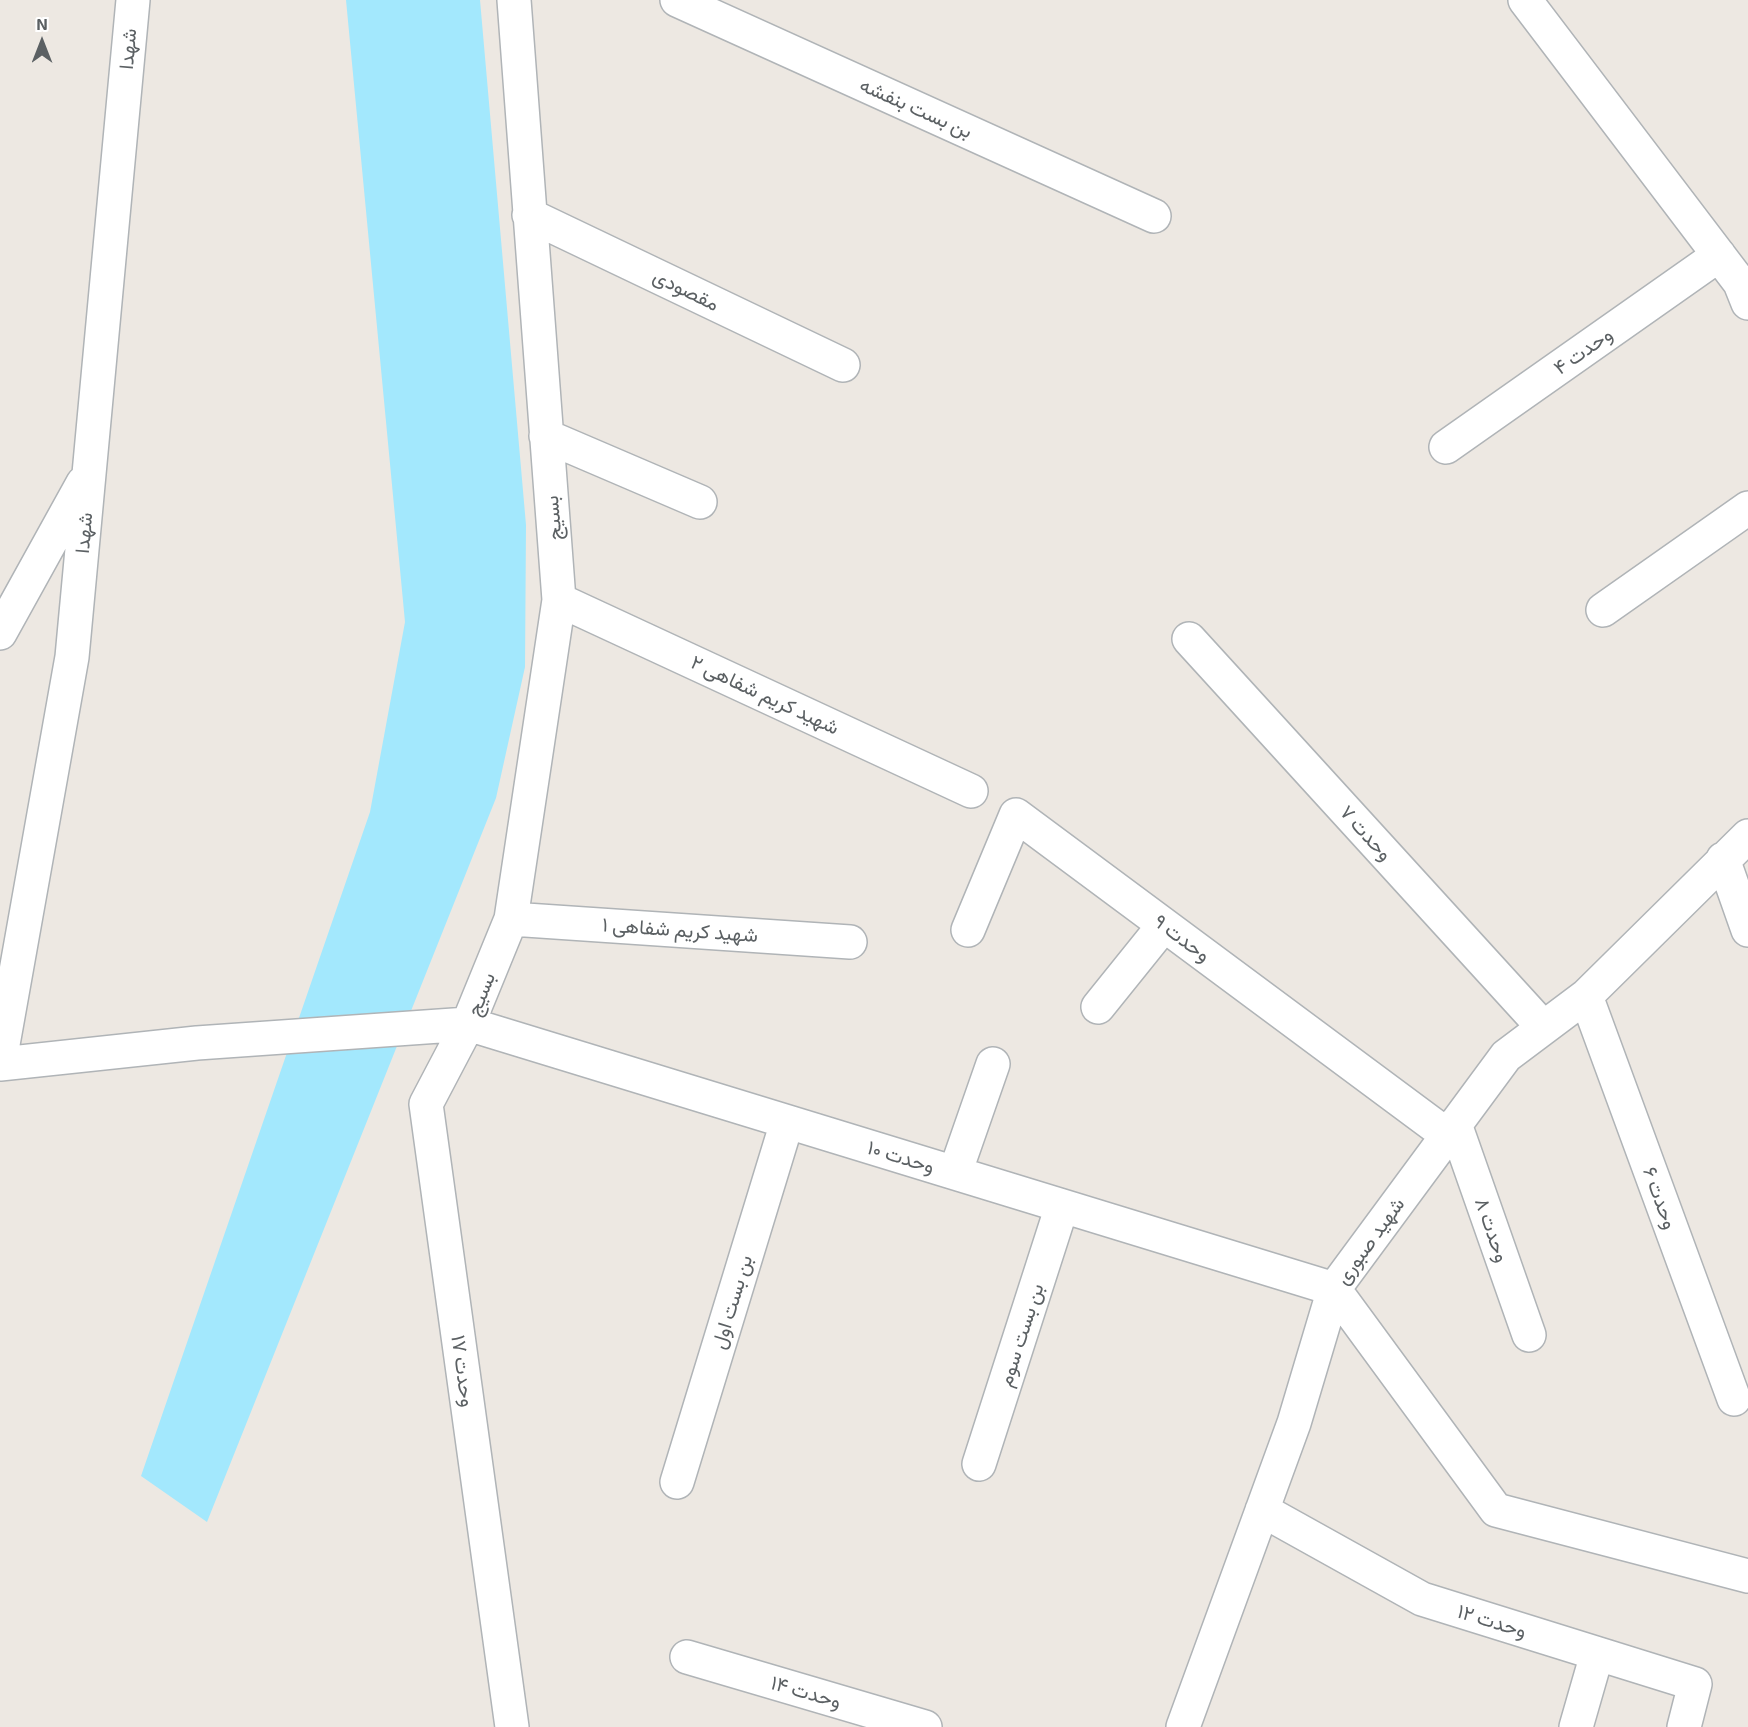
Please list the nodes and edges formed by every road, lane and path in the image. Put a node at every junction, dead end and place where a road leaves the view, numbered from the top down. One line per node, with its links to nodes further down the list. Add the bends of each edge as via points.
1 (133, 0): 12 (street, شهدا)
2 (514, 0): 5 (street, بسیج)
3 (677, 0): 6 (street, بن بست بنفشه)
4 (1525, 0): 7 (street)
5 (529, 215): 9 (street, مقصودی); 10 (street, بسیج)
6 (1154, 216)
7 (1719, 255): 8 (street, via 1740,283); 11 (street, وحدت ۴)
8 (1748, 303)
9 (843, 365)
10 (546, 435): 13 (street); 15 (street, بسیج)
11 (1446, 447)
12 (89, 471): 17 (street); 31 (street, شهدا, via 72,657)
13 (700, 502)
14 (1748, 508): 16 (street)
15 (559, 600): 19 (street, شهید کریم شفاهی ۲); 22 (street, بسیج)
16 (1603, 610)
17 (0, 633)
18 (1189, 639): 30 (street, وحدت ۷)
19 (971, 791)
20 (1748, 836): 21 (street, شهید صبوری)
21 (1723, 859): 25 (street); 27 (street, شهید صبوری)
22 (511, 919): 26 (street, شهید کریم شفاهی ۱); 29 (street, بسیج)
23 (1164, 925): 24 (street, وحدت ۹, via 1016,815); 28 (street); 34 (street, وحدت ۹)
24 (968, 930)
25 (1748, 930)
26 (850, 942)
27 (1586, 996): 30 (street, شهید صبوری); 39 (street, وحدت ۶)
28 (1098, 1007)
29 (468, 1024): 31 (street); 33 (street, وحدت ۱۰); 46 (street, وحدت ۱۷, via 426,1104)
30 (1543, 1027): 34 (street, شهید صبوری, via 1506,1056)
31 (0, 1062)
32 (993, 1064): 35 (street)
33 (787, 1122): 35 (street, وحدت ۱۰); 41 (street, بن بست اول)
34 (1451, 1130): 37 (street, شهید صبوری); 38 (street, وحدت ۸)
35 (955, 1173): 36 (street, وحدت ۱۰)
36 (1062, 1206): 37 (street, وحدت ۱۰); 40 (street, بن بست سوم)
37 (1334, 1289): 42 (street); 43 (street, شهید صبوری, via 1496,1510)
38 (1529, 1335)
39 (1734, 1400)
40 (979, 1464)
41 (677, 1482)
42 (1262, 1510): 44 (street, وحدت ۱۲, via 1422,1599); 48 (street)
43 (1748, 1576)
44 (1597, 1654): 49 (street); 50 (street, وحدت ۱۲, via 1695,1684)
45 (687, 1658): 47 (street, وحدت ۱۴)
46 (512, 1727)
47 (925, 1727)
48 (1183, 1727)
49 (1576, 1727)
50 (1684, 1727)

